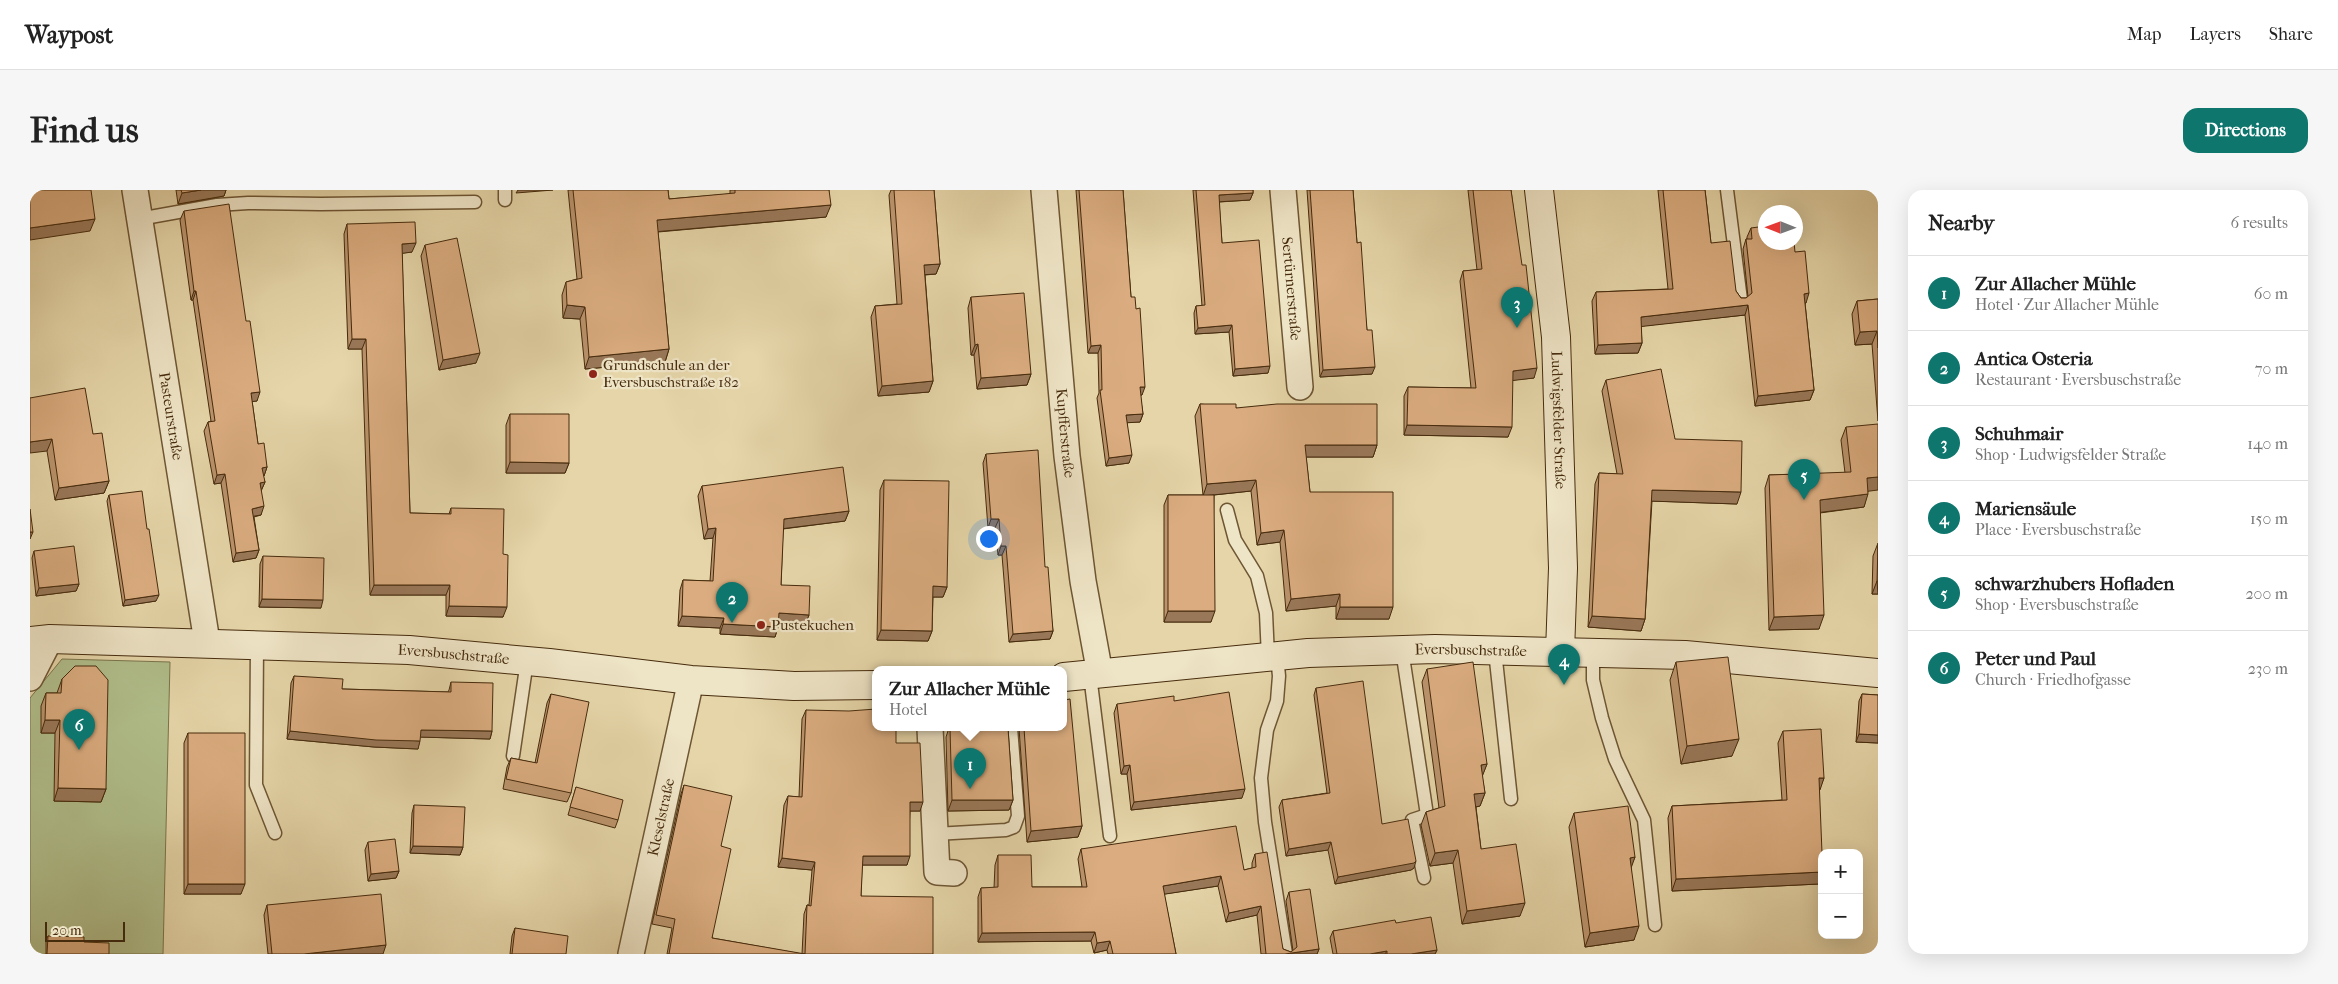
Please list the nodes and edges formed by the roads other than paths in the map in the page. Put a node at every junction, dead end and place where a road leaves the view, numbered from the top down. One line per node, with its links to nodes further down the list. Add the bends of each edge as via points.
1 (134, 190): 7 (street, Pasteurstraße)
2 (1044, 190): 21 (street, Kupfferstraße, via 1067,456 1083,582)
3 (1283, 190): 9 (street, Sertürnerstraße)
4 (1540, 190): 16 (main road, Ludwigsfelder Straße, via 1556,336 1563,568)
5 (1727, 190): 8 (lane)
6 (475, 202): 7 (lane, via 248,203 217,205)
7 (139, 219): 12 (street, Pasteurstraße)
8 (1741, 300)
9 (1300, 387)
10 (1227, 510): 18 (lane, via 1235,540 1257,576)
11 (40, 640): 12 (main road, Eversbuschstraße); 22 (street)
12 (206, 642): 13 (main road, Eversbuschstraße)
13 (257, 644): 19 (main road, Eversbuschstraße, via 409,650); 29 (lane, via 256,785)
14 (1402, 650): 15 (main road, Eversbuschstraße); 18 (main road, Eversbuschstraße); 33 (lane, via 1427,815 1412,820)
15 (1495, 651): 16 (main road, Eversbuschstraße); 28 (lane)
16 (1560, 652): 17 (main road, Eversbuschstraße)
17 (1593, 653): 20 (main road, Eversbuschstraße, via 1685,655); 34 (lane, via 1593,680 1615,759 1644,820)
18 (1272, 657): 21 (main road, Eversbuschstraße); 36 (lane, via 1279,676 1277,701 1267,730 1261,778)
19 (527, 661): 23 (main road, Eversbuschstraße); 27 (lane)
20 (1878, 673)
21 (1085, 675): 31 (lane)
22 (30, 678)
23 (691, 680): 24 (main road, Eversbuschstraße, via 794,686); 35 (street, Kleselstraße)
24 (872, 685)
25 (930, 731): 30 (street)
26 (1011, 731): 30 (lane, via 1018,816 1014,827)
27 (513, 756)
28 (1511, 799)
29 (274, 833)
30 (935, 834): 32 (street, via 937,872)
31 (1110, 836)
32 (954, 873)
33 (1424, 878)
34 (1655, 925)
35 (631, 954)
36 (1286, 954)

